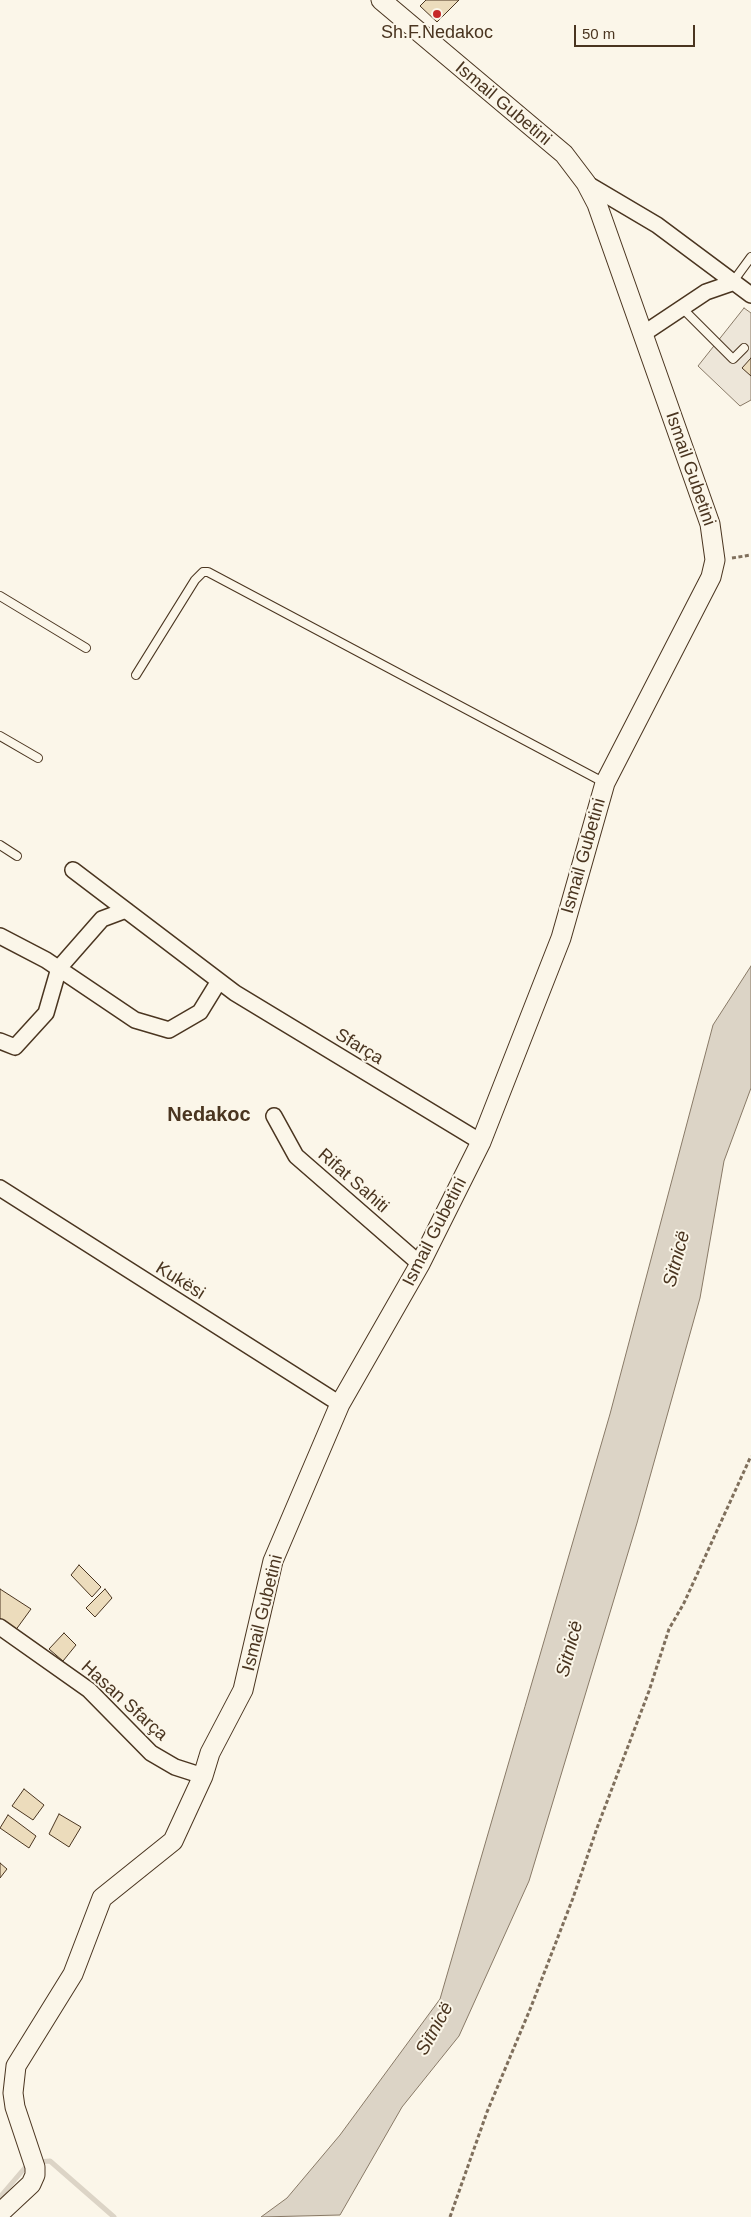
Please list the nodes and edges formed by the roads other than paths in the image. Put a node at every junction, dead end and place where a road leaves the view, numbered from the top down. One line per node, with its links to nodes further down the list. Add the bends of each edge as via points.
1 (382, 0): 2 (street, Ismail Gubetini, via 564,154)
2 (586, 183): 4 (street, via 657,225); 7 (street, Ismail Gubetini, via 597,204)
3 (751, 257): 4 (lane)
4 (732, 283): 5 (street); 6 (street, via 706,292)
5 (751, 295)
6 (682, 308): 7 (street); 8 (lane, via 733,359)
7 (643, 334): 14 (street, Ismail Gubetini, via 710,524 715,560 711,576)
8 (744, 348)
9 (0, 596): 10 (lane)
10 (86, 648)
11 (136, 675): 14 (lane, via 195,580 203,572 208,572)
12 (0, 736): 13 (lane)
13 (38, 758)
14 (605, 784): 24 (street, Ismail Gubetini, via 561,938)
15 (0, 845): 16 (lane)
16 (17, 856)
17 (73, 870): 18 (street, Sfarça)
18 (126, 910): 20 (street, via 102,918); 21 (street, Sfarça)
19 (0, 936): 20 (street)
20 (59, 968): 21 (street, via 135,1020 169,1030 200,1012); 22 (street, via 46,1013 15,1047)
21 (220, 981): 24 (street, Sfarça)
22 (0, 1041)
23 (274, 1116): 26 (street, Rifat Sahiti, via 296,1156)
24 (481, 1142): 26 (street, Ismail Gubetini)
25 (0, 1188): 27 (street, Kukësi)
26 (420, 1264): 27 (street, Ismail Gubetini)
27 (340, 1404): 29 (street, Ismail Gubetini, via 273,1561 244,1690 210,1753)
28 (0, 1627): 29 (street, Hasan Sfarça, via 89,1690 152,1753 175,1767)
29 (203, 1776): 30 (street, Ismail Gubetini, via 173,1841 102,1898 73,1974 16,2066 15,2107 35,2175 31,2184)
30 (0, 2214)

